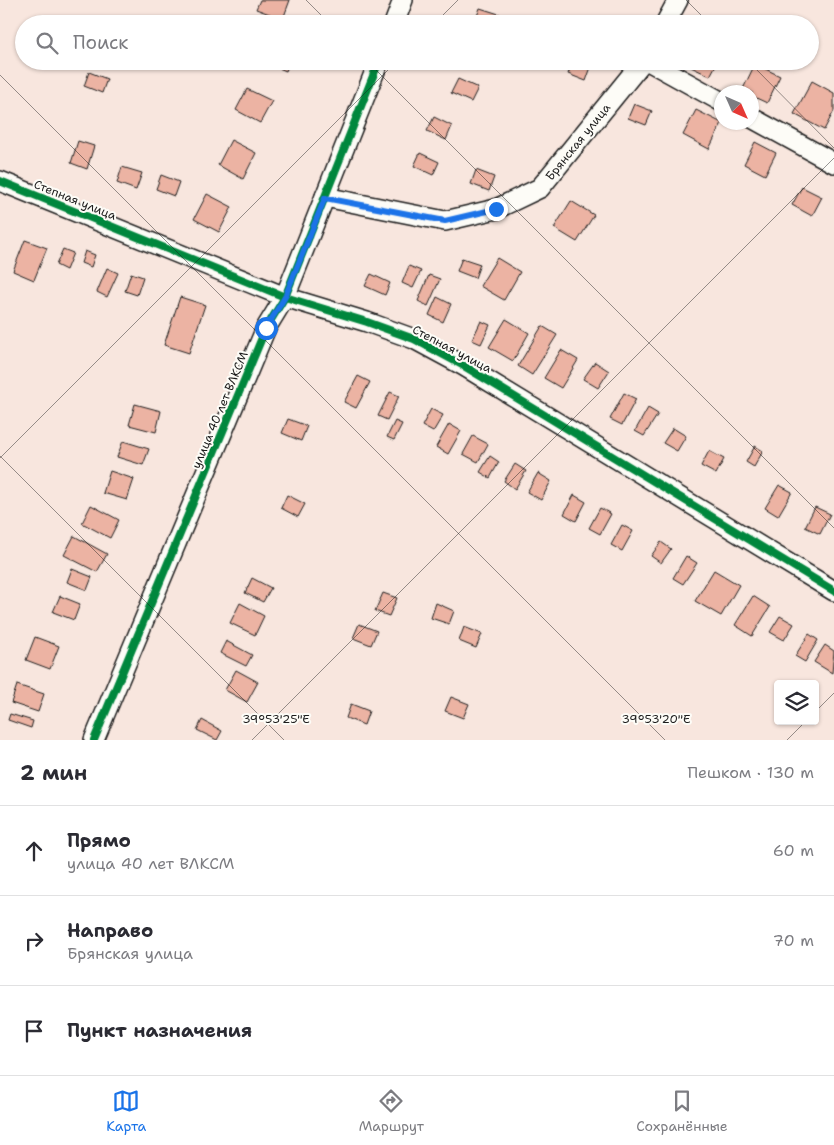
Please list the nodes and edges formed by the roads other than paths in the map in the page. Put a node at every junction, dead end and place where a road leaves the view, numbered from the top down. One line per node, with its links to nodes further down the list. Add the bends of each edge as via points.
1 (403, 0): 3 (street)
2 (678, 0): 4 (street)
3 (397, 15)
4 (670, 15)
5 (375, 70): 12 (street, улица 40 лет ВЛКСМ)
6 (635, 70): 12 (street, Брянская улица, via 540,188 496,209 445,221)
7 (664, 70): 8 (street)
8 (714, 98)
9 (759, 122): 10 (street)
10 (834, 163)
11 (0, 181): 13 (street, Степная улица)
12 (325, 198): 13 (street, улица 40 лет ВЛКСМ)
13 (285, 297): 14 (street, Степная улица, via 414,339 464,366); 15 (street, улица 40 лет ВЛКСМ, via 266,328)
14 (834, 592)
15 (94, 740)

